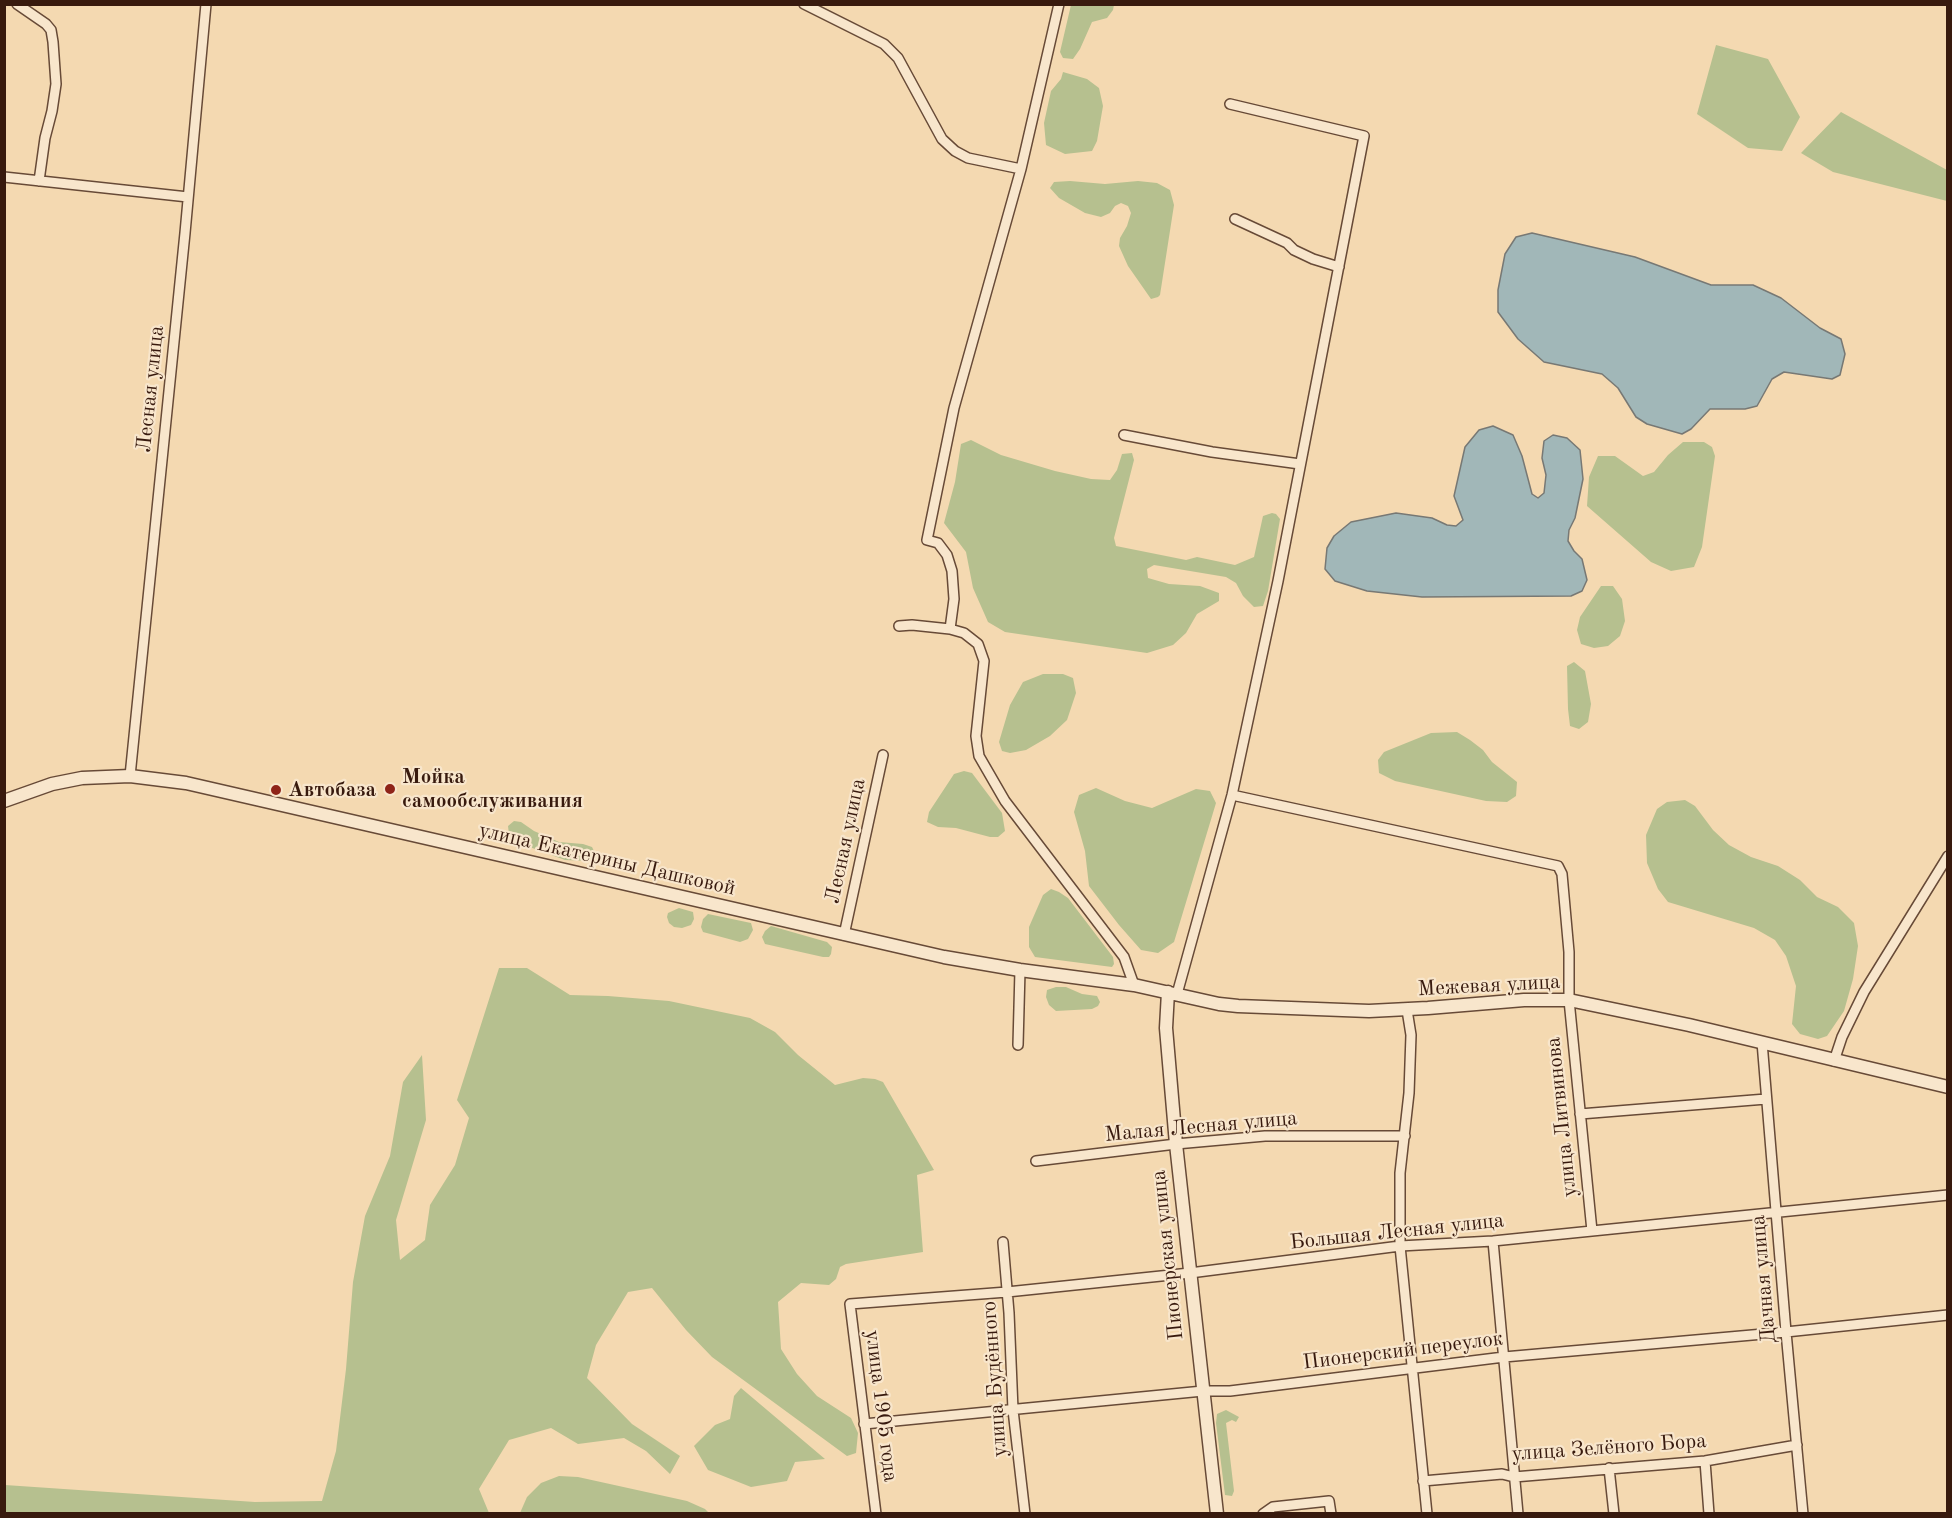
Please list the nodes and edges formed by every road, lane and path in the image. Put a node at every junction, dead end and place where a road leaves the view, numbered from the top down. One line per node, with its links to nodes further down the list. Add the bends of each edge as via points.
1 (17, 4): 8 (street, via 46,24 53,42 56,84)
2 (206, 4): 9 (street, Лесная улица)
3 (804, 4): 6 (street, via 884,44 898,58 942,139 955,151 968,158)
4 (1059, 4): 6 (street)
5 (1230, 105): 11 (street, via 1364,136)
6 (1021, 170): 15 (street, via 954,408 927,540 938,543 952,571)
7 (4, 177): 8 (street)
8 (39, 181): 9 (street)
9 (188, 197): 17 (street, Лесная улица)
10 (1235, 219): 11 (street, via 1313,259)
11 (1339, 267): 13 (street)
12 (1124, 435): 13 (street)
13 (1300, 464): 18 (street)
14 (899, 626): 15 (street)
15 (950, 629): 23 (street, via 964,633 978,644 984,661 976,736 979,756 1005,801 1124,957)
16 (883, 755): 21 (street, Лесная улица)
17 (130, 776): 19 (street, улица Екатерины Дашковой, via 82,778); 21 (street, улица Екатерины Дашковой, via 186,783)
18 (1232, 795): 24 (street); 25 (street, улица Литвинова, via 1558,866 1569,952)
19 (4, 801)
20 (1947, 856): 29 (street, via 1864,992)
21 (844, 935): 22 (street, улица Екатерины Дашковой)
22 (1020, 970): 23 (street, улица Екатерины Дашковой); 28 (street)
23 (1134, 986): 24 (street, улица Екатерины Дашковой)
24 (1172, 993): 26 (street, Межевая улица, via 1238,1006); 34 (street, Пионерская улица, via 1166,1028)
25 (1569, 1000): 26 (street, Межевая улица); 27 (street, Межевая улица); 32 (street, улица Литвинова)
26 (1407, 1010): 33 (street, via 1411,1035)
27 (1762, 1042): 29 (street, Межевая улица); 31 (street, Дачная улица)
28 (1018, 1046)
29 (1834, 1061): 30 (street, Межевая улица)
30 (1947, 1087)
31 (1767, 1100): 32 (street); 37 (street, Дачная улица)
32 (1580, 1114): 38 (street, улица Литвинова)
33 (1405, 1136): 34 (street, Малая Лесная улица, via 1265,1136); 41 (street, via 1400,1173)
34 (1176, 1144): 35 (street, Малая Лесная улица); 42 (street, Пионерская улица)
35 (1036, 1161)
36 (1947, 1195): 37 (street, Большая Лесная улица)
37 (1777, 1212): 38 (street, Большая Лесная улица); 46 (street, Дачная улица)
38 (1592, 1231): 39 (street, Большая Лесная улица)
39 (1493, 1241): 41 (street, Большая Лесная улица); 47 (street)
40 (1003, 1242): 43 (street, улица Будённого)
41 (1400, 1246): 42 (street, Большая Лесная улица); 48 (street)
42 (1190, 1273): 43 (street, Большая Лесная улица); 49 (street, Пионерская улица)
43 (1007, 1292): 44 (street, Большая Лесная улица); 50 (street, улица Будённого)
44 (850, 1304): 51 (street, улица 1905 года)
45 (1947, 1315): 46 (street, Пионерский переулок)
46 (1786, 1332): 47 (street, Пионерский переулок); 52 (street, Дачная улица)
47 (1504, 1357): 48 (street, Пионерский переулок); 55 (street)
48 (1411, 1368): 49 (street, Пионерский переулок); 56 (street)
49 (1203, 1390): 50 (street, Пионерский переулок); 59 (street, Пионерская улица)
50 (1012, 1410): 51 (street, Пионерский переулок); 58 (street, улица Будённого)
51 (864, 1424): 57 (street, улица 1905 года)
52 (1797, 1446): 53 (street, улица Зелёного Бора); 66 (street, Дачная улица)
53 (1705, 1461): 54 (street, улица Зелёного Бора); 65 (street)
54 (1609, 1468): 55 (street, улица Зелёного Бора); 64 (street)
55 (1514, 1477): 56 (street, улица Зелёного Бора, via 1502,1474); 63 (street)
56 (1423, 1481): 62 (street)
57 (876, 1514)
58 (1025, 1514)
59 (1217, 1514)
60 (1263, 1514): 61 (street, via 1273,1507 1329,1501)
61 (1331, 1514)
62 (1427, 1514)
63 (1518, 1514)
64 (1614, 1514)
65 (1709, 1514)
66 (1803, 1514)

